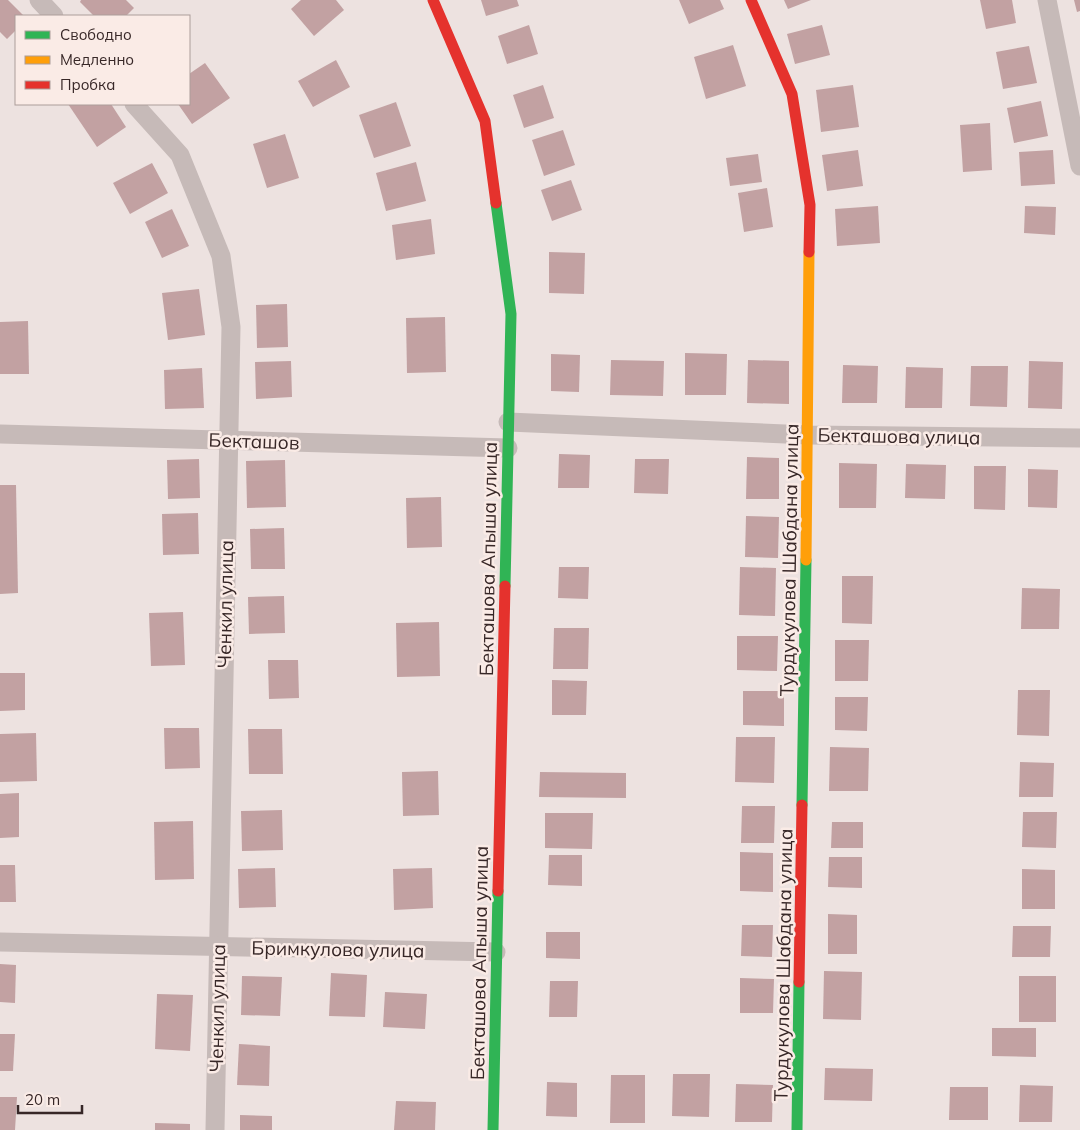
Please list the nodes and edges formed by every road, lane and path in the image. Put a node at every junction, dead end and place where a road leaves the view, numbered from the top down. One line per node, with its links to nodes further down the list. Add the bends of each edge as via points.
1 (39, 0): 5 (street)
2 (433, 0): 8 (street, Бекташова Апыша улица, via 485,121 510,314)
3 (751, 0): 10 (street, Турдукулова Шабдана улица, via 792,94 810,205)
4 (1047, 0): 7 (street)
5 (53, 15)
6 (135, 105): 12 (street, Ченкил улица, via 180,155 221,256 232,327)
7 (1080, 166)
8 (508, 422): 10 (street, Бекташова улица); 13 (street, Бекташова Апыша улица)
9 (0, 434): 12 (street, Бекташов)
10 (808, 435): 11 (street, Бекташова улица); 19 (street, Турдукулова Шабдана улица)
11 (1080, 438)
12 (228, 440): 13 (street, Бекташов); 15 (street, Ченкил улица)
13 (508, 448): 16 (street, Бекташова Апыша улица)
14 (0, 942): 15 (street, Бримкулова улица)
15 (218, 946): 16 (street, Бримкулова улица); 17 (street, Ченкил улица)
16 (496, 952): 18 (street, Бекташова Апыша улица)
17 (215, 1130)
18 (493, 1130)
19 (797, 1130)

